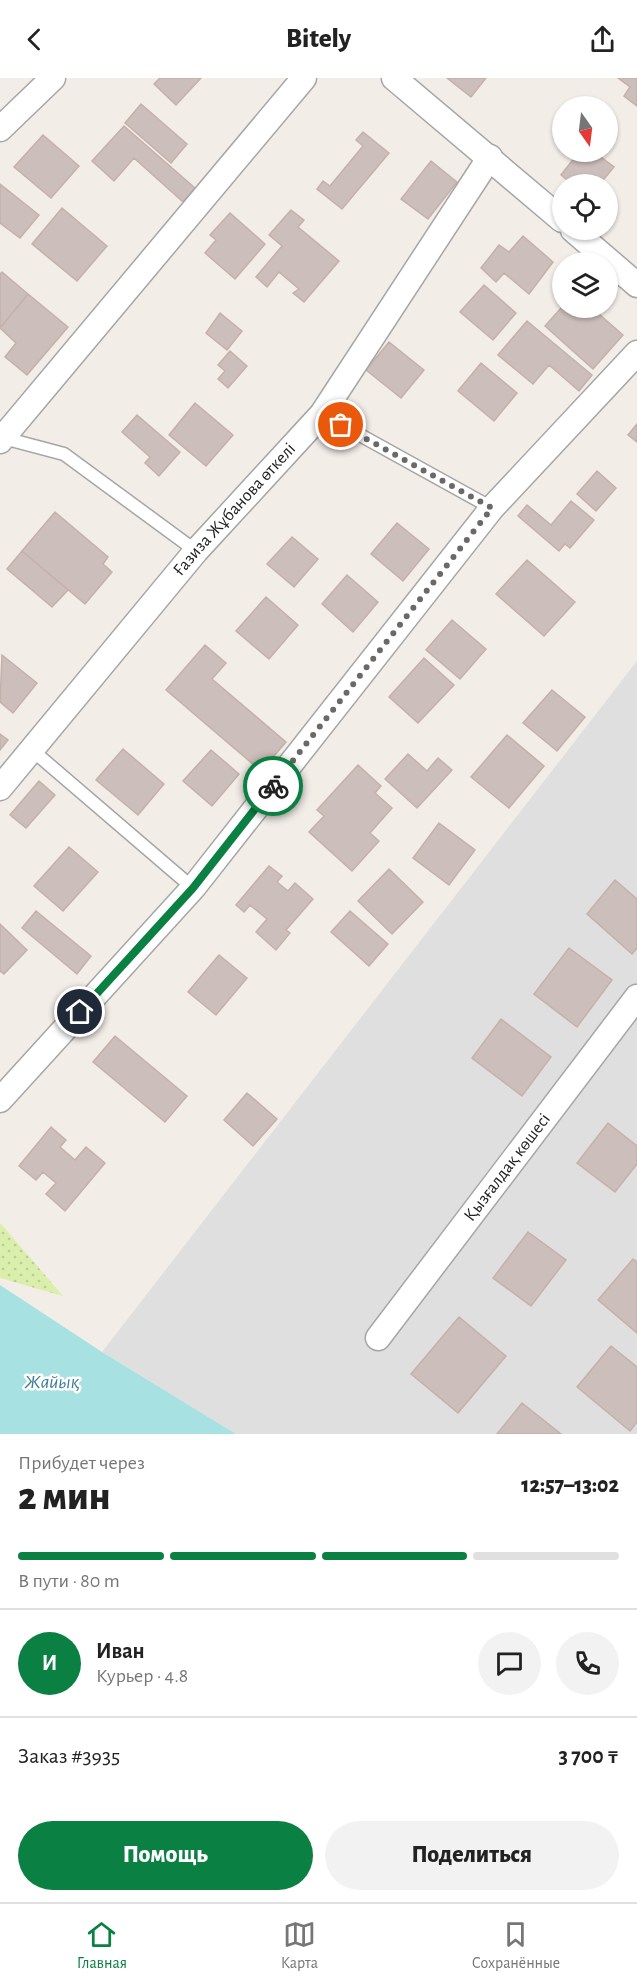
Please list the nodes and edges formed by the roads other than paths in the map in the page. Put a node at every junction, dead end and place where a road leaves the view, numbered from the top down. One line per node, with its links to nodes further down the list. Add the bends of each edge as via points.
1 (53, 78): 4 (street)
2 (304, 78): 11 (street)
3 (394, 78): 5 (street)
4 (0, 129)
5 (490, 157): 6 (street); 10 (street, Ғазиза Жұбанова өткелі)
6 (552, 211)
7 (585, 240): 8 (street)
8 (637, 285)
9 (637, 353): 12 (street)
10 (322, 414): 12 (lane); 13 (street, Ғазиза Жұбанова өткелі)
11 (1, 439): 13 (lane, via 64,454)
12 (492, 508): 16 (street)
13 (196, 551): 14 (street, Ғазиза Жұбанова өткелі)
14 (32, 750): 15 (street, Ғазиза Жұбанова өткелі); 16 (lane)
15 (0, 788)
16 (193, 888): 18 (street)
17 (637, 997): 19 (street, Қызғалдақ көшесі)
18 (0, 1100)
19 (378, 1338)

